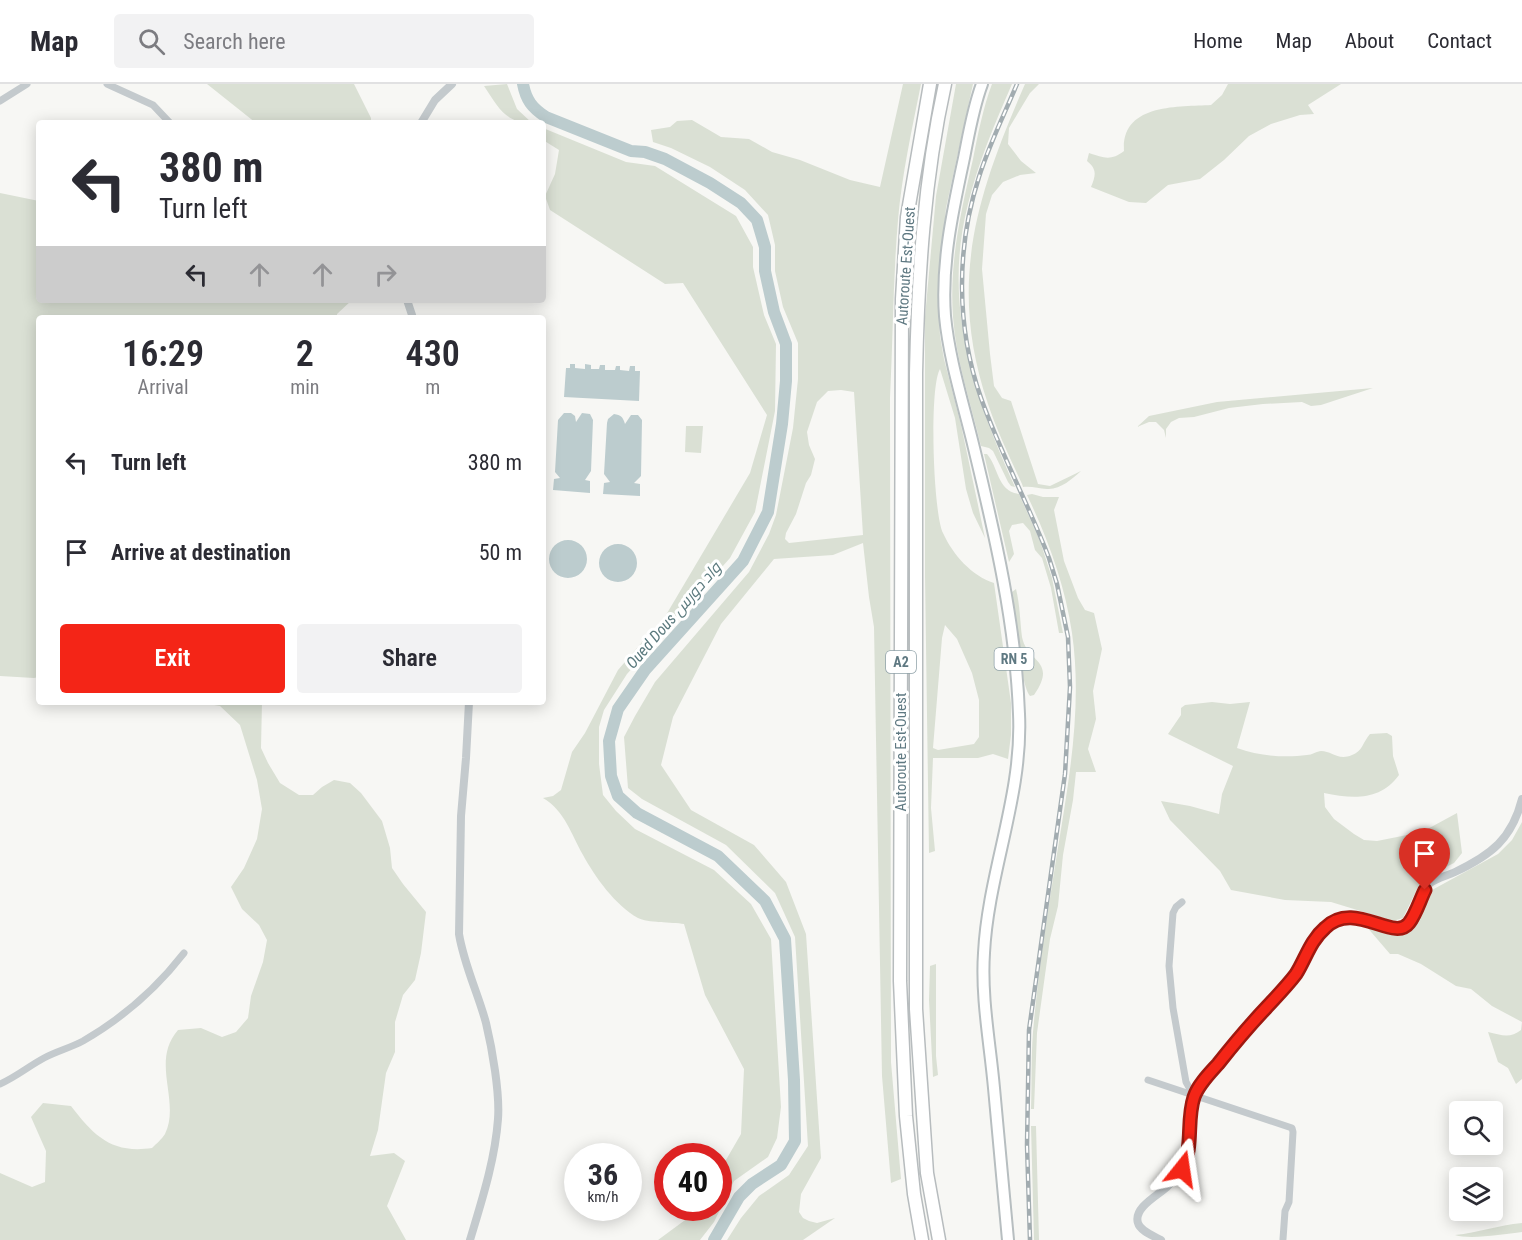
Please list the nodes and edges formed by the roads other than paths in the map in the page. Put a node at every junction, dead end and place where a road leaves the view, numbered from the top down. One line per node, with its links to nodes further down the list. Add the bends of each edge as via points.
1 (27, 84): 7 (street)
2 (107, 84): 8 (street, via 153,105)
3 (452, 84): 9 (street, via 435,100)
4 (930, 84): 19 (highway, Autoroute Est-Ouest / A2, via 907,218 902,309 900,981 906,1116)
5 (945, 84): 20 (highway, Autoroute Est-Ouest / A2, via 925,199 916,374 916,1009 927,1173)
6 (982, 84): 21 (main road, RN 5, via 952,216 945,307 1002,576 1018,693 1015,771 983,954)
7 (0, 101)
8 (167, 120)
9 (423, 120)
10 (469, 705): 18 (street, via 461,816 459,934 485,1021 498,1099 493,1156)
11 (1522, 799): 16 (street, via 1512,828 1503,840 1488,854 1429,885 1407,925 1396,929 1348,917 1326,926 1309,946 1290,981)
12 (1182, 902): 16 (street, via 1173,913 1169,966 1186,1082)
13 (184, 953): 15 (street, via 137,1005 81,1042)
14 (1148, 1080): 16 (street)
15 (0, 1084)
16 (1194, 1096): 17 (street, via 1292,1128); 22 (street, via 1185,1163 1137,1218 1141,1228)
17 (1283, 1239)
18 (470, 1240)
19 (922, 1240)
20 (939, 1240)
21 (1008, 1240)
22 (1161, 1240)

